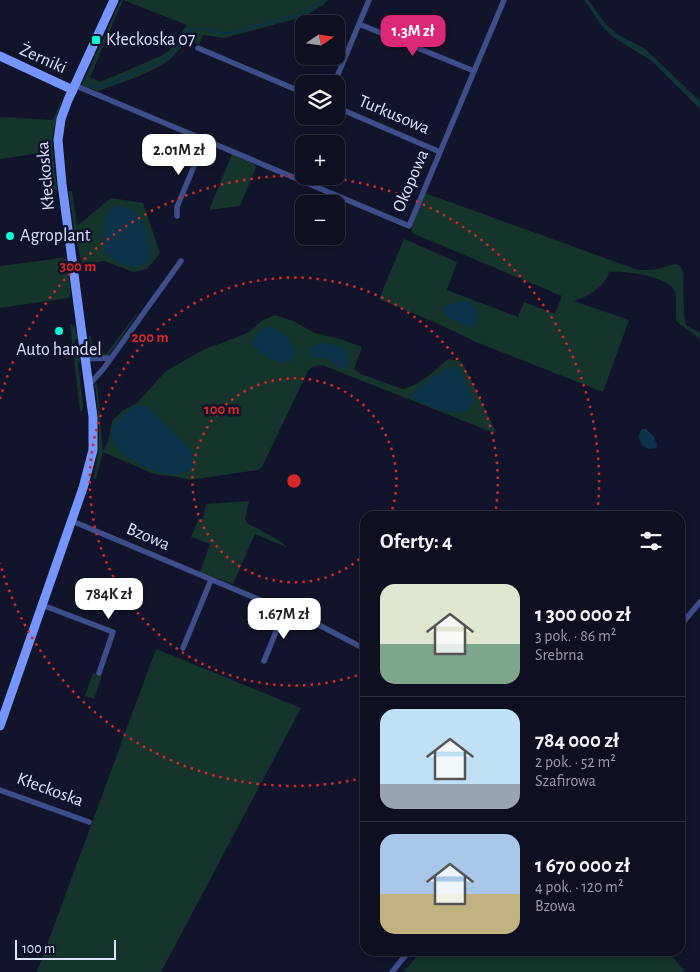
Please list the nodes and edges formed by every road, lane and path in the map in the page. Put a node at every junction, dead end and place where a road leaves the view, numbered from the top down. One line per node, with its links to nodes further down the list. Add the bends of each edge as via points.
1 (114, 0): 9 (main road, Kłeckoska)
2 (369, 0): 4 (street)
3 (504, 0): 7 (street, Okopowa)
4 (359, 24): 7 (street); 8 (street)
5 (198, 48): 10 (street)
6 (0, 56): 9 (main road, Żerniki)
7 (474, 71): 13 (street, Okopowa)
8 (338, 75)
9 (74, 88): 12 (street, Okopowa); 17 (main road, Kłeckoska, via 61,120 58,149)
10 (295, 89)
11 (345, 111): 13 (street, Turkusowa)
12 (205, 140): 13 (street, Okopowa, via 409,226); 14 (street, via 177,207)
13 (440, 152)
14 (177, 216)
15 (181, 261): 16 (street)
16 (110, 358): 17 (street); 18 (street)
17 (85, 359): 18 (main road, Kłeckoska)
18 (89, 385): 19 (main road, Kłeckoska, via 93,417 92,450 89,470)
19 (72, 521): 20 (street, Bzowa); 22 (main road, Kłeckoska)
20 (211, 580): 23 (street, Bzowa); 26 (street)
21 (700, 602): 24 (street)
22 (42, 605): 28 (street, via 113,632); 29 (main road, Kłeckoska)
23 (285, 610): 25 (street, Bzowa); 27 (street)
24 (685, 620)
25 (360, 646)
26 (183, 648)
27 (264, 661)
28 (99, 673)
29 (0, 726)
30 (0, 790): 31 (street, Kłeckoska)
31 (89, 822)
32 (405, 956): 33 (street)
33 (392, 972)

